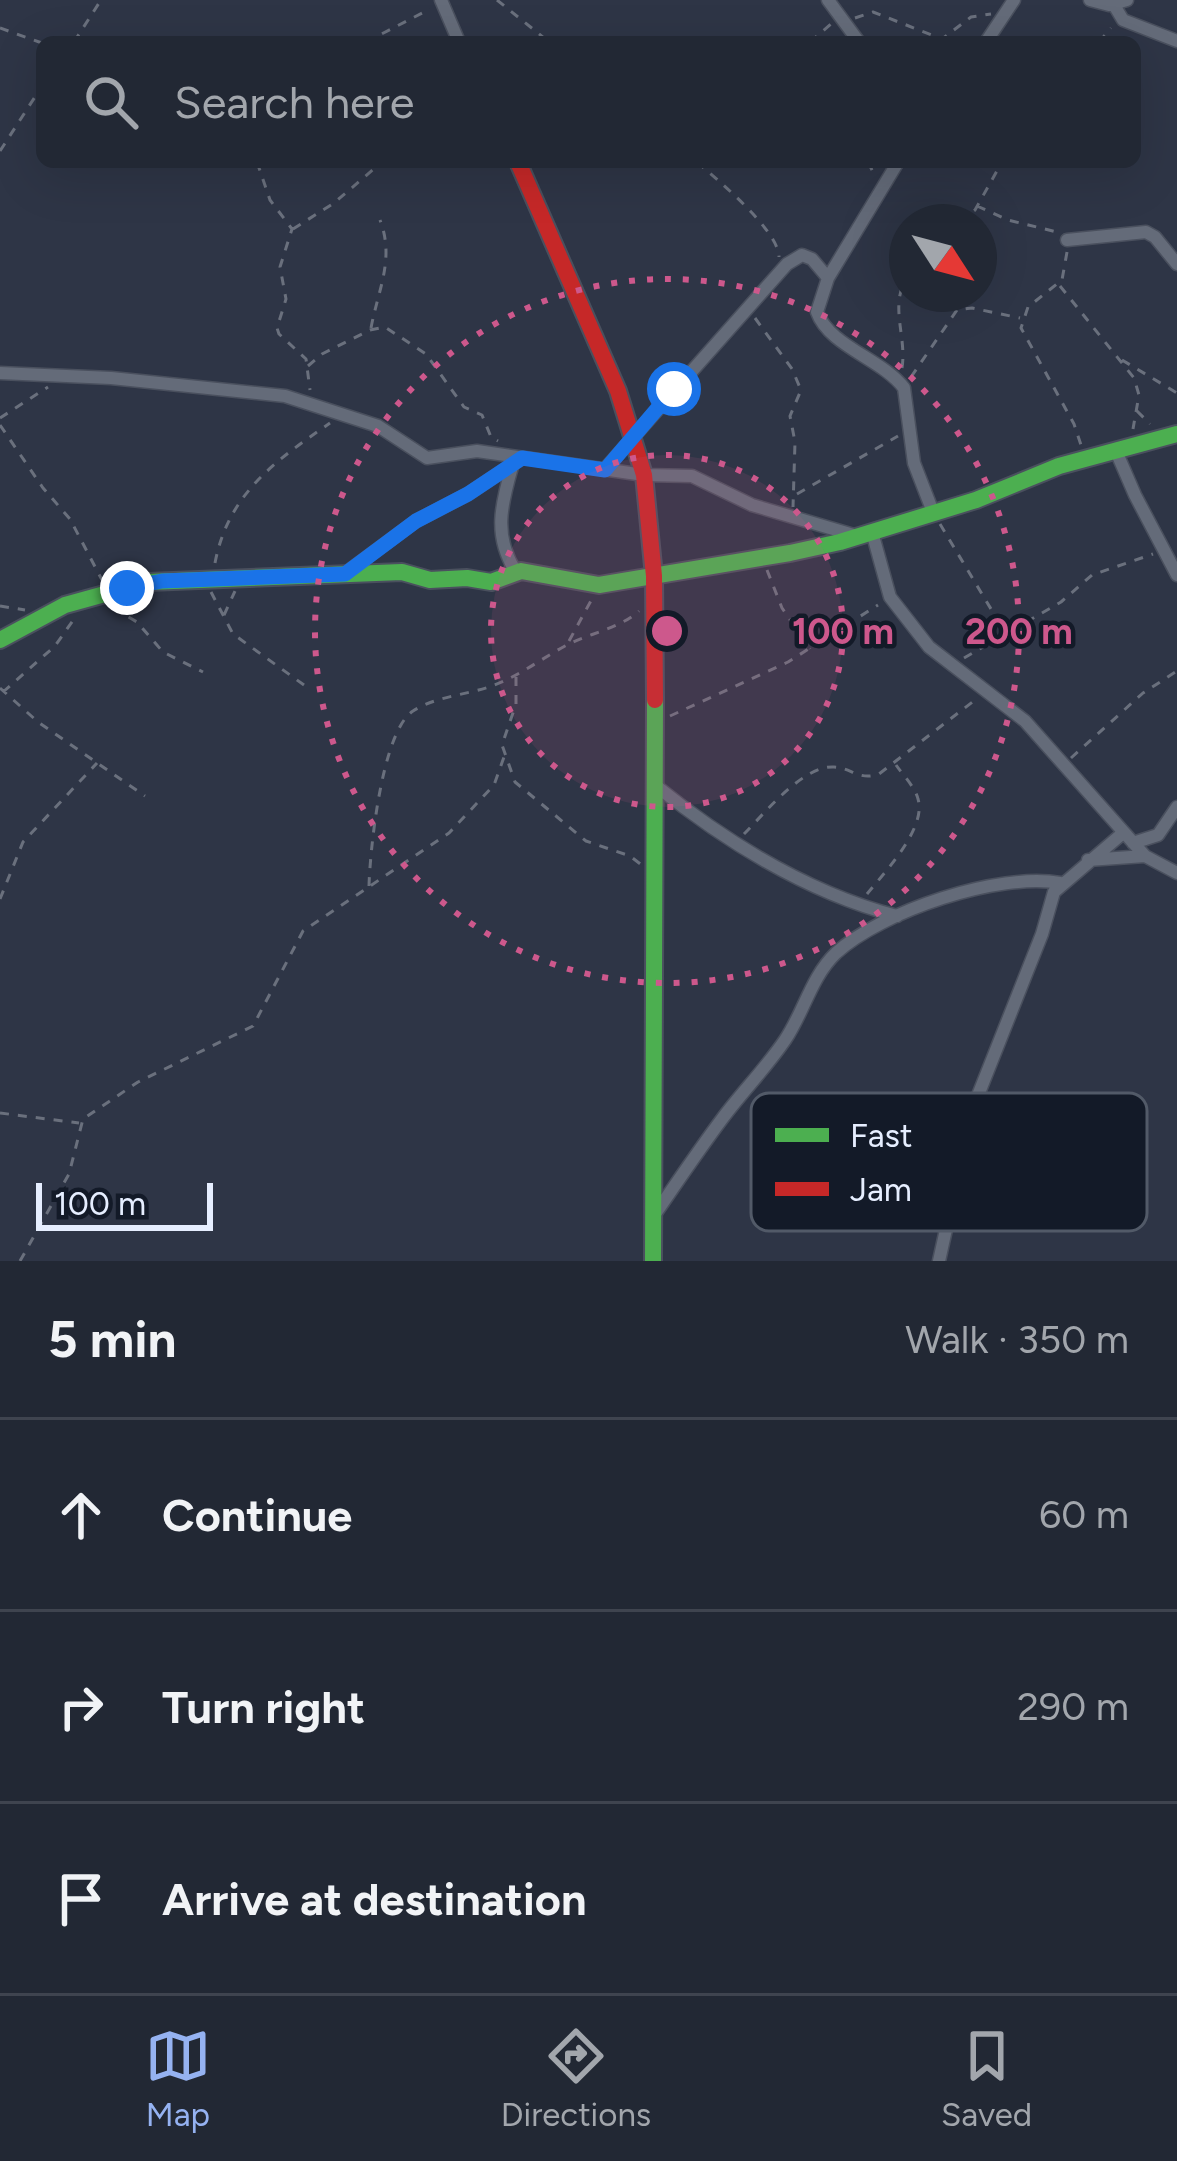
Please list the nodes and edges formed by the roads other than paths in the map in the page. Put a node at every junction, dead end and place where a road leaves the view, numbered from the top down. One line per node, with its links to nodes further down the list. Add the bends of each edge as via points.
1 (828, 0): 7 (street)
2 (1015, 0): 8 (street)
3 (1090, 0): 5 (street)
4 (441, 2): 6 (street)
5 (1120, 8): 9 (street)
6 (456, 36)
7 (854, 36)
8 (990, 36)
9 (1177, 41)
10 (521, 168): 16 (street)
11 (894, 168): 14 (street)
12 (1067, 240): 13 (street, via 1146,232)
13 (1177, 264)
14 (828, 278): 16 (street, via 802,255 775,276); 22 (street, via 819,320 902,385 914,463)
15 (0, 373): 19 (street, via 284,396 378,426 427,458 477,451)
16 (633, 435): 20 (street); 21 (street)
17 (1171, 436): 18 (street)
18 (1123, 450): 22 (street); 26 (street, via 1135,496)
19 (517, 462): 20 (street); 24 (street, via 500,526); 25 (street)
20 (605, 470): 21 (street)
21 (644, 476): 23 (street, via 692,476 752,506); 27 (street)
22 (934, 512): 23 (street)
23 (865, 534): 27 (street); 31 (street, via 890,597 929,647 1024,721)
24 (516, 572): 25 (street, via 491,582); 27 (street, via 599,584)
25 (345, 574): 28 (street, via 148,582 44,616)
26 (1177, 575)
27 (654, 576): 29 (street)
28 (0, 640)
29 (654, 784): 36 (street, via 824,894); 38 (street)
30 (1177, 807): 31 (street, via 1158,836)
31 (1128, 838): 32 (street); 33 (street)
32 (1145, 856): 33 (street); 34 (street)
33 (1088, 860): 35 (street)
34 (1177, 873)
35 (1060, 884): 36 (street, via 1015,881); 37 (street)
36 (897, 916): 38 (street, via 825,965 783,1043)
37 (978, 1093)
38 (653, 1217): 40 (street)
39 (946, 1231): 41 (street)
40 (652, 1261)
41 (939, 1261)

